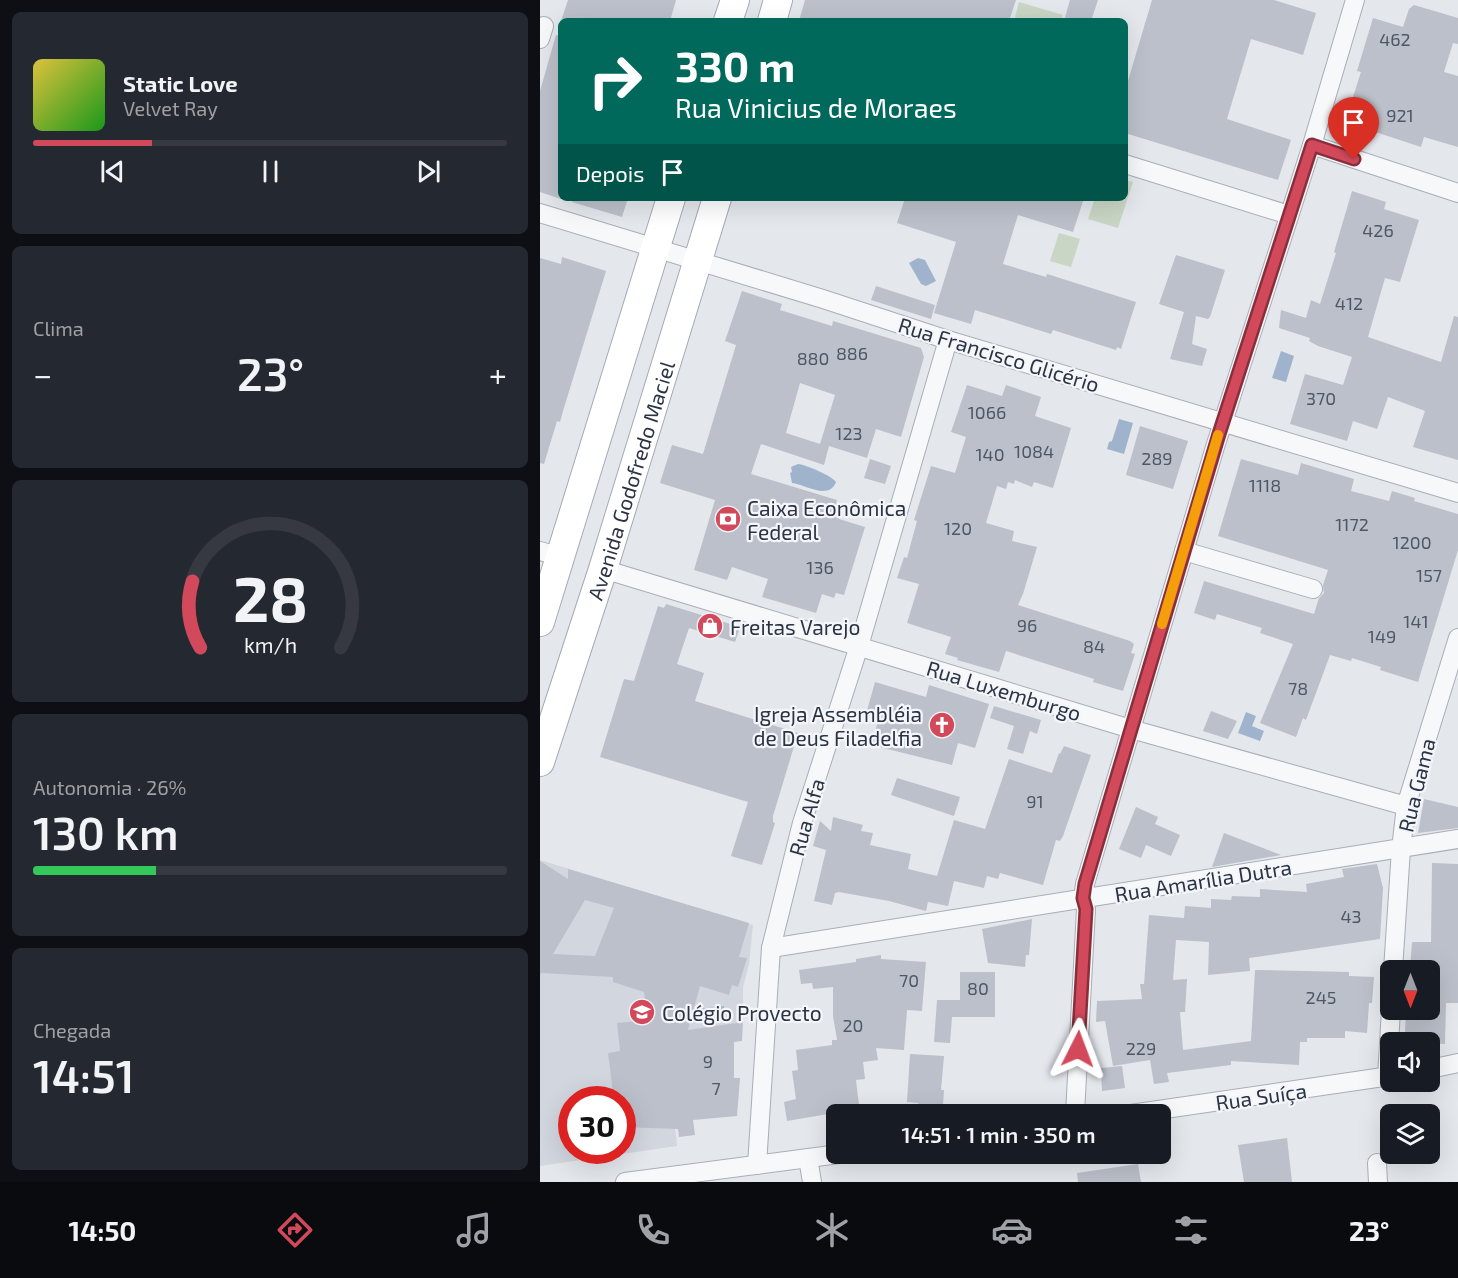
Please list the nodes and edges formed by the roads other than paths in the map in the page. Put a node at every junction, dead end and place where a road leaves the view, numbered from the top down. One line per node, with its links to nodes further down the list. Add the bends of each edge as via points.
1 (735, 0): 4 (main road)
2 (778, 0): 5 (main road)
3 (1355, 0): 6 (street)
4 (729, 18)
5 (773, 18)
6 (1312, 145): 8 (street); 12 (street)
7 (1128, 165): 12 (street)
8 (1458, 194)
9 (670, 201): 13 (main road, Avenida Godofredo Maciel)
10 (716, 201): 14 (main road, Avenida Godofredo Maciel)
11 (540, 213): 13 (street, Rua Francisco Glicério)
12 (1288, 215): 16 (street)
13 (656, 249): 14 (street, Rua Francisco Glicério); 19 (main road, Avenida Godofredo Maciel)
14 (698, 261): 15 (street, Rua Francisco Glicério); 20 (main road, Avenida Godofredo Maciel)
15 (948, 340): 16 (street, Rua Francisco Glicério); 24 (street, Rua Alfa)
16 (1223, 421): 17 (street, Rua Francisco Glicério); 18 (street)
17 (1458, 493)
18 (1184, 551): 21 (street); 25 (street)
19 (550, 554): 22 (main road, Avenida Godofredo Maciel)
20 (603, 569): 24 (street, Rua Luxemburgo); 26 (main road, Avenida Godofredo Maciel)
21 (1313, 589)
22 (540, 622)
23 (1458, 638): 27 (street, Rua Gama)
24 (859, 646): 25 (street, Rua Luxemburgo); 31 (street, Rua Alfa, via 802,823)
25 (1131, 729): 27 (street, Rua Luxemburgo); 30 (street)
26 (540, 762)
27 (1406, 806): 29 (street, Rua Gama)
28 (1458, 840): 29 (street, Rua Amarília Dutra)
29 (1401, 849): 30 (street, Rua Amarília Dutra); 32 (street, Rua Gama)
30 (1083, 898): 31 (street, Rua Amarília Dutra); 36 (street, via 1086,909)
31 (771, 948): 41 (street, Rua Alfa)
32 (1394, 960)
33 (1458, 1063): 34 (street)
34 (1440, 1067)
35 (1380, 1078): 37 (street, Rua Suíça)
36 (1076, 1104)
37 (1171, 1108)
38 (826, 1156): 39 (street)
39 (808, 1158): 41 (street); 43 (street)
40 (1377, 1163): 44 (street)
41 (757, 1165): 42 (street)
42 (625, 1182)
43 (812, 1182)
44 (1378, 1182)

